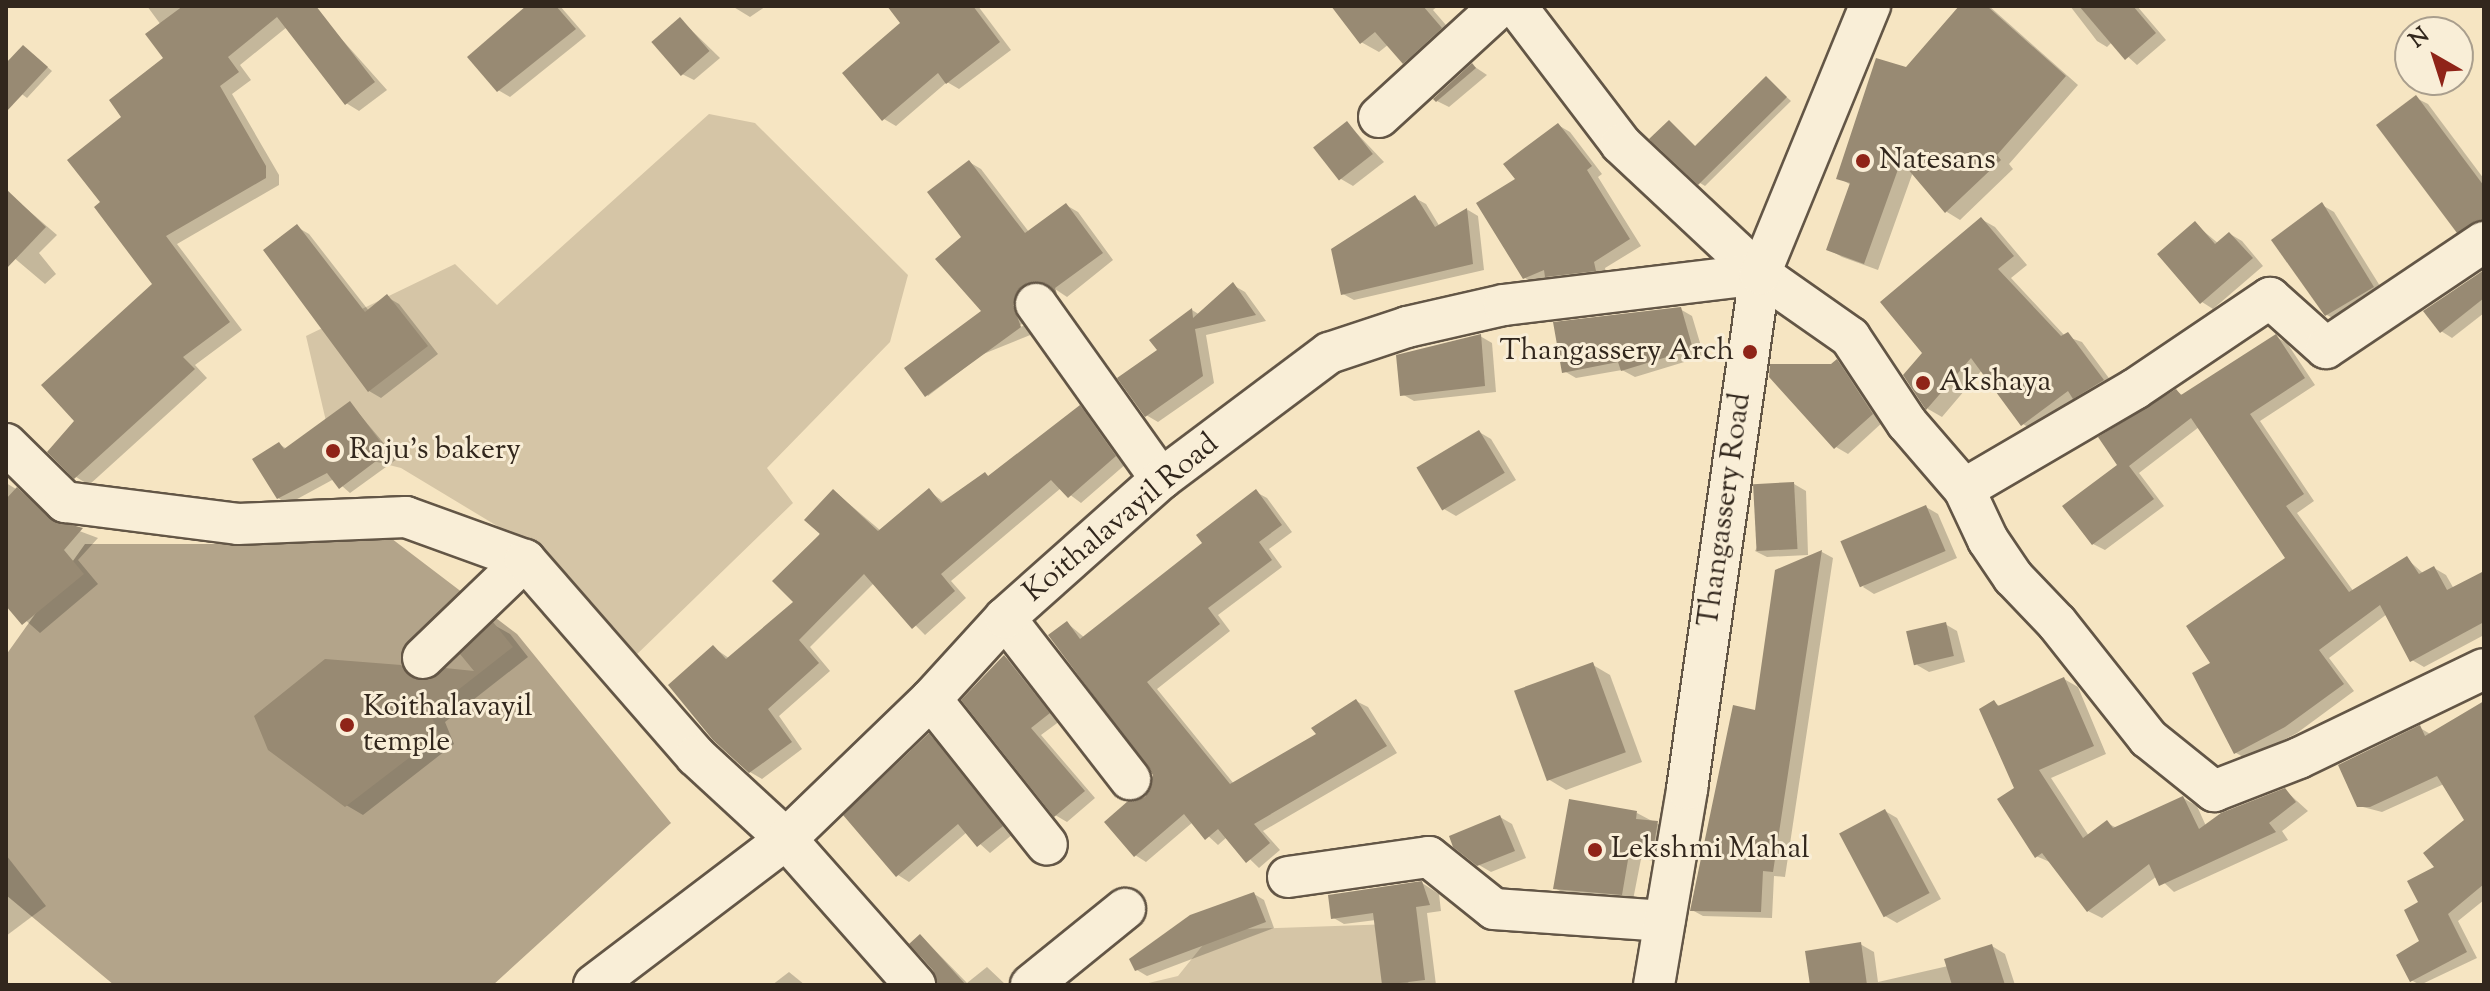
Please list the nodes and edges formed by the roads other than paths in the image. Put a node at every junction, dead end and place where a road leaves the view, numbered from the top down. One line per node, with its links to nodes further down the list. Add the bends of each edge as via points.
1 (1500, 6): 4 (street)
2 (1516, 6): 6 (street, via 1621,144)
3 (1870, 6): 6 (street, Thangassery Road)
4 (1379, 117)
5 (2484, 242): 10 (street, via 2326,348 2270,298 2135,389)
6 (1760, 274): 9 (street, Koithalavayil Road, via 1504,305 1407,327 1329,353); 10 (street, via 1850,337 1907,423); 21 (street, Thangassery Road)
7 (1036, 304): 9 (street)
8 (7, 447): 11 (street, via 65,502 238,524 406,517)
9 (1161, 479): 12 (street, Koithalavayil Road)
10 (1964, 489): 14 (street, via 2013,577 2057,623 2148,738 2214,791 2299,758)
11 (525, 560): 13 (street); 17 (street, via 696,756)
12 (1005, 618): 15 (street, Koithalavayil Road); 16 (street)
13 (423, 658)
14 (2484, 669)
15 (931, 699): 17 (street, Koithalavayil Road); 18 (street)
16 (1130, 779)
17 (786, 839): 22 (street, Koithalavayil Road); 23 (street)
18 (1047, 845)
19 (1288, 877): 21 (street, via 1429,857 1494,909)
20 (1125, 909): 24 (street)
21 (1665, 921): 25 (street, Thangassery Road)
22 (598, 984)
23 (915, 985)
24 (1031, 985)
25 (1654, 985)

